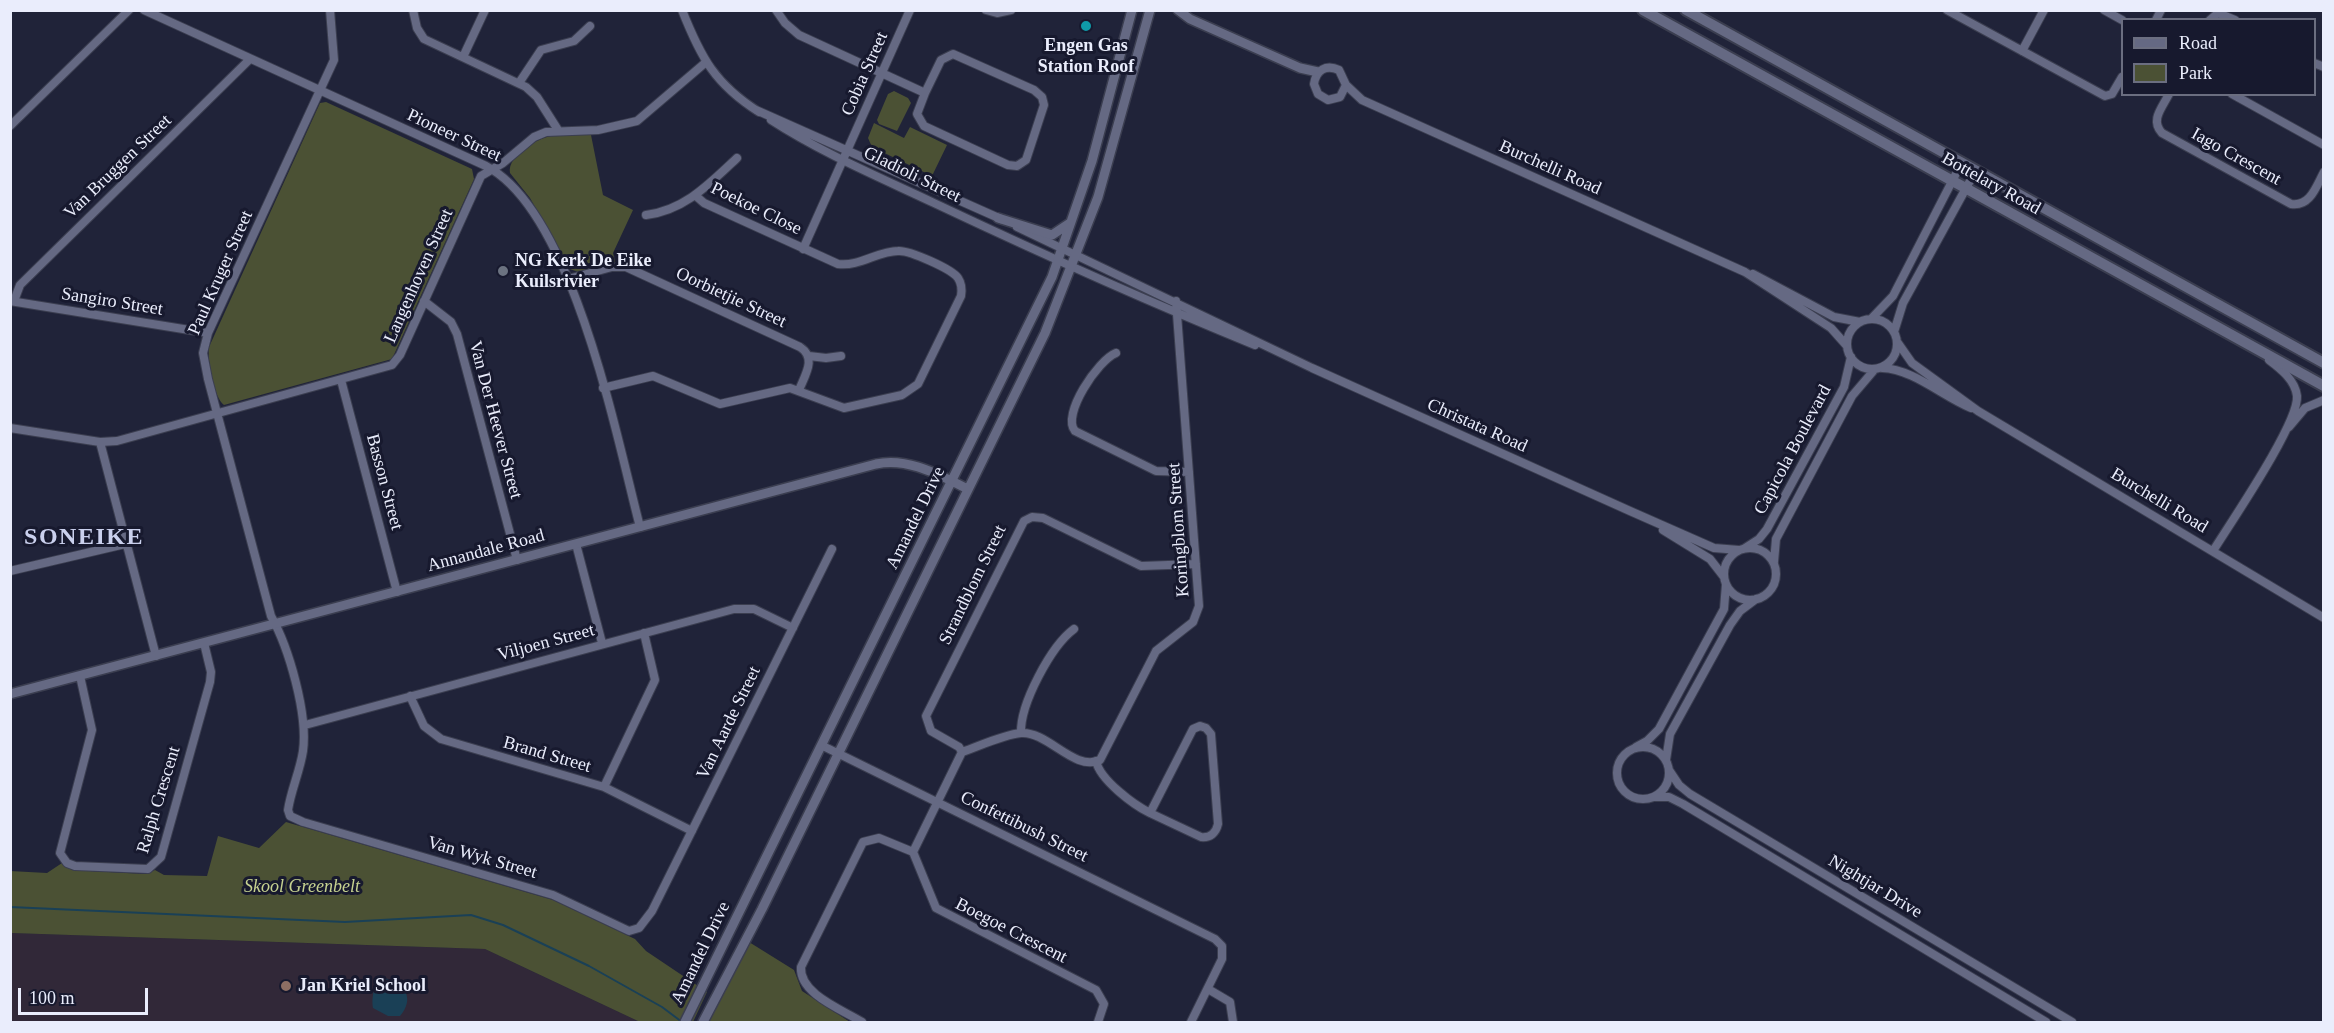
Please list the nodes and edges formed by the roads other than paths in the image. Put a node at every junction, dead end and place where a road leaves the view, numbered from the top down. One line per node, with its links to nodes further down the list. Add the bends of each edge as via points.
1 (129, 10): 39 (street)
2 (144, 10): 25 (street, Pioneer Street)
3 (330, 10): 32 (street, Paul Kruger Street, via 335,53)
4 (413, 10): 24 (street, via 424,39)
5 (485, 10): 24 (street)
6 (682, 10): 26 (street, Gladioli Street)
7 (776, 10): 28 (street, via 799,35)
8 (910, 10): 28 (street, Cobia Street)
9 (986, 10): 10 (street)
10 (1011, 10)
11 (1132, 10): 54 (street, Amandel Drive)
12 (1150, 10): 57 (street, Amandel Drive, via 1098,197)
13 (1178, 10): 27 (street, via 1300,68)
14 (1643, 10): 49 (main road, Bottelary Road)
15 (1686, 10): 45 (main road, Bottelary Road)
16 (1947, 10): 23 (street)
17 (2044, 10): 23 (street)
18 (2104, 10): 21 (street)
19 (2212, 18): 20 (street, via 2223,13)
20 (2232, 18)
21 (2121, 19)
22 (590, 26): 30 (street, via 574,41 541,50)
23 (2022, 51): 29 (street, via 2104,96 2112,94)
24 (463, 57): 30 (street)
25 (250, 59): 32 (street, Pioneer Street); 62 (street, Van Bruggen Street, via 20,285)
26 (705, 63): 38 (street, Gladioli Street, via 730,92); 40 (street, Langenhoven Street, via 637,121 598,130)
27 (1318, 72): 31 (street, Burchelli Road, via 1328,67 1339,70); 36 (street, via 1314,84 1318,94 1328,100)
28 (881, 73): 33 (street); 42 (street, Cobia Street)
29 (2121, 79)
30 (519, 83): 40 (street, via 535,94)
31 (1346, 85): 36 (street); 37 (street, Burchelli Road)
32 (320, 91): 46 (street, Pioneer Street); 69 (street, Paul Kruger Street)
33 (925, 93): 33 (street, via 941,60 953,54 1038,93 1044,105 1026,160 1017,166 1008,165 924,126 917,114)
34 (2168, 96): 48 (street, Iago Crescent, via 2156,118 2162,133 2291,204 2307,201)
35 (2236, 96): 41 (street)
36 (1340, 97): 37 (street)
37 (1362, 100): 60 (street, Burchelli Road)
38 (756, 110): 42 (street, Gladioli Street); 44 (street, Gladioli Street)
39 (10, 126)
40 (558, 130): 46 (street, Langenhoven Street, via 534,137)
41 (2324, 145)
42 (848, 150): 44 (street, Cobia Street); 53 (street, Gladioli Street)
43 (737, 158): 51 (street, Poekoe Close)
44 (843, 159): 55 (street, Cobia Street); 58 (street, Gladioli Street)
45 (1962, 162): 47 (main road, Bottelary Road); 49 (street)
46 (492, 170): 61 (street, Pioneer Street, via 523,197); 63 (street, Langenhoven Street, via 481,176)
47 (1976, 170): 50 (street); 77 (main road, Bottelary Road)
48 (2324, 172)
49 (1952, 181): 50 (main road, Bottelary Road); 66 (street, via 1893,296)
50 (1966, 189): 68 (street, via 1903,303); 72 (main road, Bottelary Road)
51 (696, 196): 52 (street, Poekoe Close, via 665,212); 55 (street, Poekoe Close)
52 (646, 215)
53 (998, 218): 54 (street, via 1052,235); 56 (street, Gladioli Street)
54 (1073, 221): 56 (street, Amandel Drive)
55 (802, 249): 83 (street, Poekoe Close, via 843,265 905,251 952,272 961,283 962,292 911,391 848,408)
56 (1062, 250): 57 (street, Gladioli Street); 58 (street, Amandel Drive)
57 (1077, 256): 59 (street, Amandel Drive); 64 (street)
58 (1058, 261): 59 (street, Gladioli Street); 91 (street, Amandel Drive)
59 (1073, 267): 65 (street); 92 (street, Amandel Drive)
60 (1745, 273): 67 (street, Burchelli Road, via 1760,276 1836,318); 71 (street, Burchelli Road, via 1832,328)
61 (568, 279): 74 (street, Oorbietjie Street, via 626,267 800,347); 82 (street, Pioneer Street, via 590,337)
62 (12, 301): 69 (street, Sangiro Street)
63 (424, 301): 80 (street, Langenhoven Street, via 395,363); 100 (street, Van Der Heever Street, via 446,317 457,334)
64 (1176, 301): 65 (street, Koringblom Street); 78 (street, Christata Road)
65 (1177, 314): 78 (street, Christata Road); 90 (street, Koringblom Street)
66 (1871, 319): 67 (street); 68 (street, via 1882,321)
67 (1860, 322): 71 (street, via 1849,335)
68 (1894, 332): 70 (street)
69 (208, 333): 86 (street, Paul Kruger Street, via 204,360)
70 (1898, 343): 79 (street, via 1893,358); 85 (street, Burchelli Road, via 1912,363)
71 (1847, 346): 76 (street)
72 (2260, 352): 81 (main road, Bottelary Road); 88 (street, via 2294,387 2296,405)
73 (1116, 353): 90 (street, via 1094,371 1071,415 1071,426 1156,471)
74 (809, 356): 75 (street); 83 (street)
75 (841, 356)
76 (1851, 357): 79 (street, via 1863,368); 98 (street, Capicola Boulevard, via 1844,387 1767,530)
77 (2324, 363)
78 (1312, 368): 93 (street, Christata Road)
79 (1877, 369): 85 (street, Burchelli Road, via 1906,372); 101 (street, Capicola Boulevard, via 1852,396 1777,537)
80 (341, 380): 86 (street, Langenhoven Street); 105 (street, Basson Street)
81 (2324, 386)
82 (603, 388): 83 (street, via 657,376 724,404 786,389); 94 (street, Pioneer Street)
83 (799, 390)
84 (2324, 400): 88 (street, via 2305,408)
85 (1978, 411): 99 (street, Burchelli Road)
86 (218, 414): 89 (street, Langenhoven Street, via 117,441); 108 (street, Paul Kruger Street)
87 (10, 428): 89 (street, Langenhoven Street)
88 (2285, 433): 99 (street)
89 (99, 442): 95 (street)
90 (1189, 472): 102 (street, Koringblom Street)
91 (953, 482): 92 (street, Annandale Road); 94 (street, Annandale Road, via 910,464 883,462); 120 (street, Amandel Drive)
92 (968, 489): 123 (street, Amandel Drive)
93 (1630, 512): 98 (street, Christata Road, via 1714,548); 104 (street, Christata Road, via 1715,563)
94 (640, 527): 96 (street, Annandale Road)
95 (125, 544): 103 (street); 114 (street)
96 (576, 544): 100 (street, Annandale Road); 113 (street)
97 (832, 549): 109 (street, Van Aarde Street)
98 (1742, 549): 101 (street, via 1762,550); 104 (street, via 1727,561)
99 (2214, 551): 107 (street, Burchelli Road)
100 (517, 560): 105 (street, Annandale Road)
101 (1774, 562): 106 (street, via 1774,585)
102 (1196, 564): 122 (street, Strandblom Street, via 1141,566 1043,518 1024,521 926,716 931,731 960,747); 125 (street, Koringblom Street, via 1197,617 1156,651 1105,753)
103 (10, 571)
104 (1725, 582): 106 (street, via 1738,597); 121 (street, via 1724,609 1659,729)
105 (397, 592): 108 (street, Annandale Road)
106 (1756, 599): 124 (street, via 1730,625 1670,734)
107 (2324, 618)
108 (276, 624): 112 (street, Annandale Road); 118 (street, Paul Kruger Street)
109 (793, 628): 111 (street, Viljoen Street, via 766,613 745,608); 132 (street, Van Aarde Street)
110 (1074, 628): 119 (street, via 1055,648 1022,714)
111 (644, 633): 113 (street, Viljoen Street); 127 (street, via 655,680)
112 (204, 643): 114 (street, Annandale Road); 115 (street, Ralph Crescent, via 210,682 161,857 148,869 75,866 63,860 60,853 92,730)
113 (602, 643): 117 (street, Viljoen Street)
114 (156, 656): 115 (street, Annandale Road)
115 (80, 676): 116 (street, Annandale Road)
116 (10, 694)
117 (410, 696): 118 (street, Viljoen Street); 127 (street, Brand Street, via 418,719 441,739)
118 (304, 725): 131 (street, Paul Kruger Street, via 303,752 288,810)
119 (1021, 733): 122 (street); 125 (street, via 1084,762)
120 (822, 746): 123 (street, Confettibush Street); 137 (street, Amandel Drive)
121 (1636, 747): 124 (street, via 1650,748); 128 (street, via 1620,759 1617,779 1623,791 1635,798)
122 (962, 752): 129 (street)
123 (838, 753): 129 (street, Confettibush Street); 136 (street, Amandel Drive)
124 (1666, 760): 126 (street)
125 (1096, 762): 130 (street, via 1102,774 1135,805)
126 (1669, 770): 128 (street, via 1665,788); 143 (street, Nightjar Drive, via 1690,794)
127 (604, 787): 132 (street, Brand Street)
128 (1654, 797): 142 (street, Nightjar Drive, via 1669,797 1683,804)
129 (937, 801): 133 (street); 135 (street, Confettibush Street, via 1212,937 1220,943 1223,955)
130 (1150, 813): 130 (street, via 1193,729 1206,728 1211,734 1216,831 1201,837)
131 (290, 816): 134 (street, Van Wyk Street, via 553,895 629,931 643,926)
132 (692, 831): 134 (street, Van Aarde Street)
133 (914, 852): 138 (street, via 879,838 867,840 803,962 801,977 811,991); 139 (street, Boegoe Crescent, via 932,900 941,912 1096,990 1104,1004)
134 (652, 911)
135 (1208, 989): 140 (street); 141 (street, via 1230,1002)
136 (705, 1019)
137 (685, 1023)
138 (862, 1023)
139 (1098, 1023)
140 (1191, 1023)
141 (1233, 1023)
142 (2046, 1023)
143 (2072, 1023)

